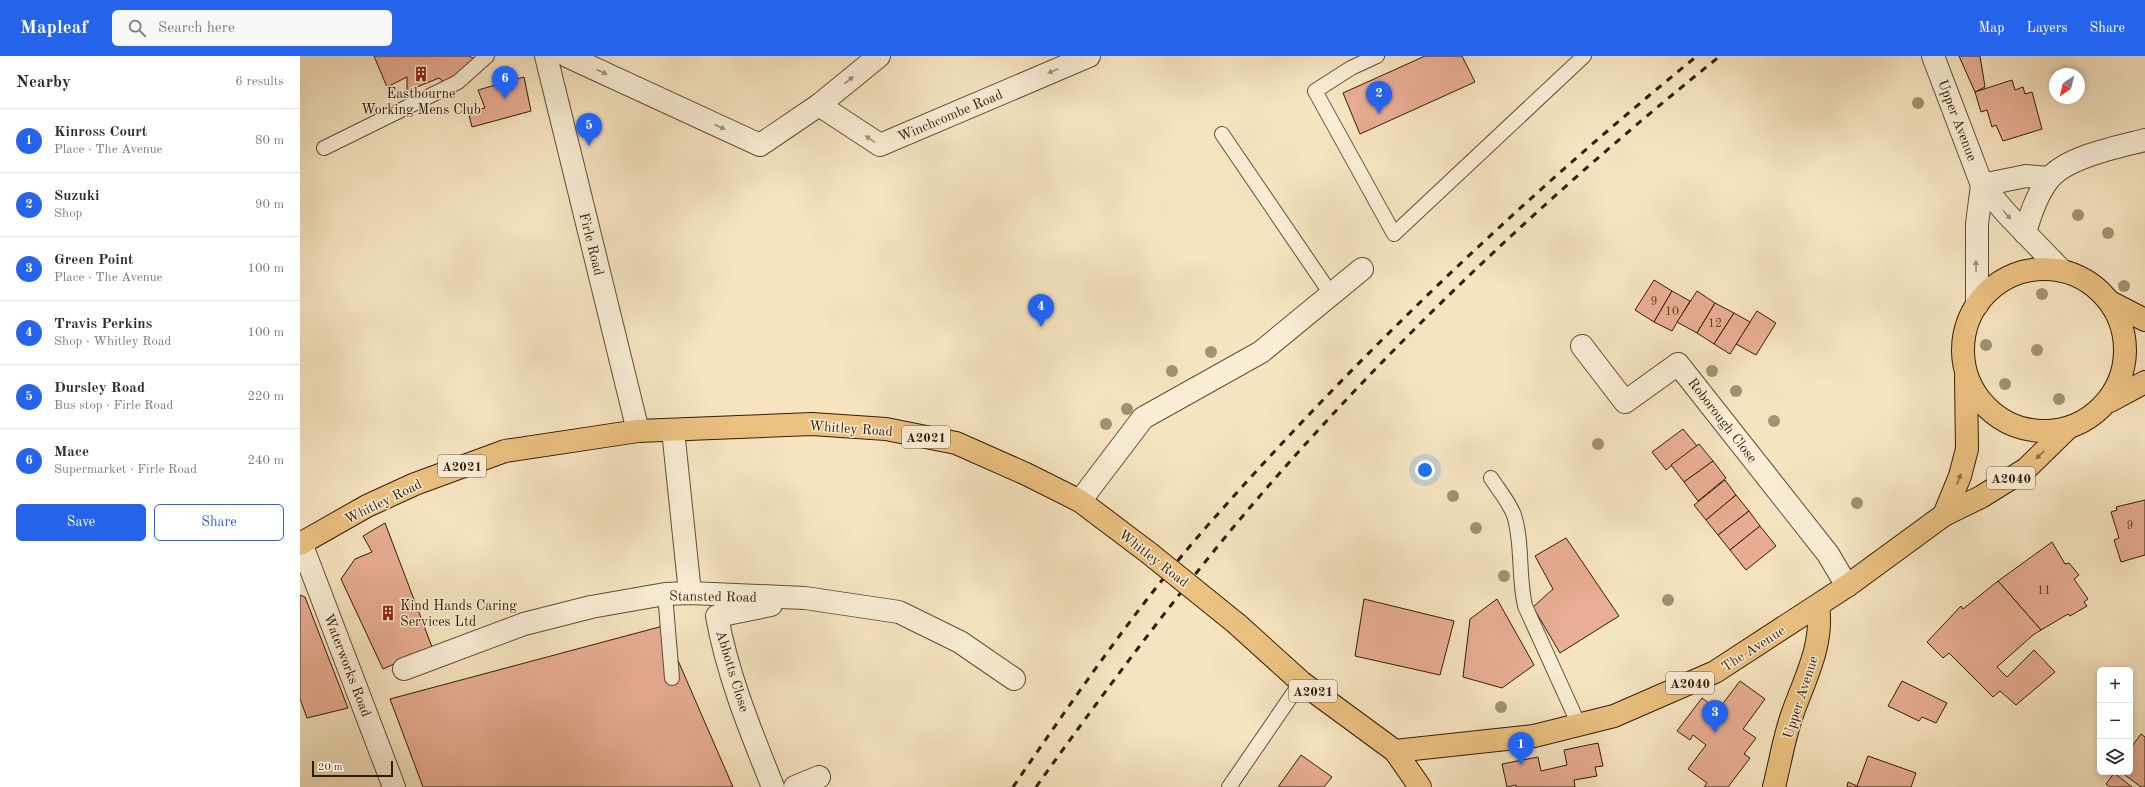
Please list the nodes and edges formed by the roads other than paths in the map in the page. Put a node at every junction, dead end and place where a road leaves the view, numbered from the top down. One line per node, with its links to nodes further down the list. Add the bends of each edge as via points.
1 (487, 56): 12 (lane, via 458,82)
2 (546, 56): 28 (street, Firle Road)
3 (567, 56): 9 (street, one-way to 9, via 760,145)
4 (879, 56): 9 (street, one-way to 4)
5 (1089, 56): 9 (street, Winchcombe Road, one-way to 9, via 880,146)
6 (1377, 56): 7 (lane, via 1351,68 1316,91 1394,234)
7 (1584, 56)
8 (1936, 64): 14 (street, Upper Avenue)
9 (818, 105)
10 (1222, 134): 18 (lane)
11 (2145, 140): 13 (street, via 2074,160)
12 (324, 148)
13 (2049, 178): 14 (street, via 2026,176); 15 (street, via 2030,216)
14 (1982, 185): 15 (street, Upper Avenue, one-way to 15); 20 (street, Upper Avenue, one-way to 14, via 1977,224)
15 (2025, 233): 17 (street, Upper Avenue)
16 (1362, 269): 18 (street)
17 (2062, 271): 19 (main road, via 2080,277 2097,288); 20 (main road, via 2037,269 2014,275 1993,287)
18 (1331, 294): 30 (street, via 1261,352 1142,418)
19 (2110, 302): 21 (main road); 25 (main road, via 2122,327 2126,354 2120,381)
20 (1977, 304): 23 (main road, via 1967,325 1963,348)
21 (2145, 320)
22 (1582, 346): 33 (street, Roborough Close, via 1625,402 1678,364 1828,554)
23 (1966, 371): 26 (main road, via 1974,391 1987,408 2005,421 2047,432); 31 (main road, one-way to 23, via 1960,476 1967,449)
24 (2145, 382): 25 (main road)
25 (2106, 404): 26 (main road, via 2088,419)
26 (2068, 428): 31 (main road, The Avenue / A2040, one-way to 31, via 2026,469)
27 (673, 430): 28 (main road, Whitley Road / A2021); 30 (main road, Whitley Road / A2021, via 812,424 886,429 956,443); 34 (street)
28 (638, 431): 32 (main road, Whitley Road / A2021, via 505,451 415,484 367,506)
29 (1491, 478): 42 (lane, via 1513,513 1520,543 1520,585 1525,606)
30 (1080, 501): 41 (main road, Whitley Road / A2021, bridge, via 1237,624)
31 (1944, 515): 33 (main road, The Avenue / A2040)
32 (301, 544): 45 (street, Waterworks Road)
33 (1847, 586): 37 (main road, The Avenue / A2040)
34 (690, 593): 35 (street, Stansted Road); 36 (street, Stansted Road)
35 (665, 594): 38 (street, Stansted Road, via 591,607 524,624); 39 (lane)
36 (805, 598): 40 (street, Stansted Road, via 899,612 960,642); 46 (street, Abbotts Close, via 717,616 721,638)
37 (1818, 606): 42 (main road, The Avenue / A2040, via 1715,672 1614,716); 50 (main road, Upper Avenue, via 1817,641 1791,716)
38 (404, 669)
39 (672, 678)
40 (1014, 679)
41 (1301, 682): 43 (main road, Whitley Road / A2021); 48 (lane)
42 (1579, 725): 43 (main road, The Avenue / A2040, via 1534,736)
43 (1395, 751): 49 (main road, A2021)
44 (819, 777): 47 (street)
45 (394, 787)
46 (772, 787)
47 (795, 787)
48 (1229, 787)
49 (1420, 787)
50 (1774, 787)

